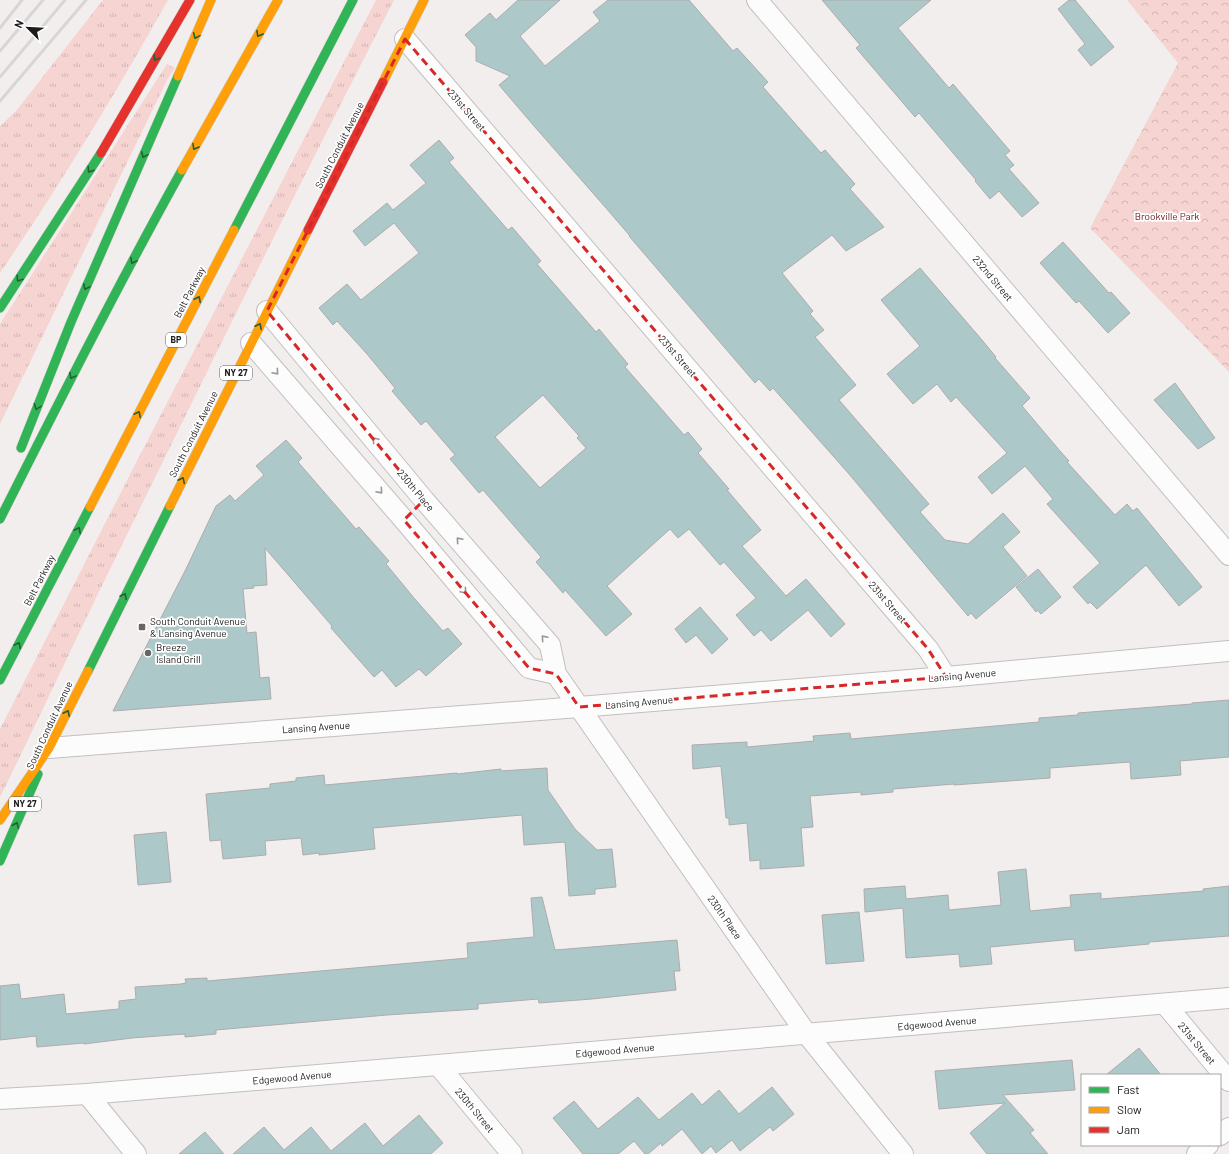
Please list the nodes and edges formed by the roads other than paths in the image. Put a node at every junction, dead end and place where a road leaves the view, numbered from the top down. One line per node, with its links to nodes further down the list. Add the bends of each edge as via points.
1 (190, 0): 8 (main road, one-way to 8, via 92,166)
2 (211, 0): 11 (main road, one-way to 11, via 71,322)
3 (278, 0): 15 (main road, one-way to 15, via 151,226)
4 (353, 0): 21 (main road, Belt Parkway / BP, one-way to 4)
5 (424, 0): 7 (main road, South Conduit Avenue / NY 27)
6 (757, 0): 17 (street, 232nd Street)
7 (405, 39): 9 (main road, South Conduit Avenue / NY 27); 20 (street, 231st Street, via 928,649)
8 (0, 308)
9 (267, 311): 10 (main road, South Conduit Avenue / NY 27, one-way to 9); 13 (street, 230th Place, one-way to 9)
10 (251, 343): 16 (street, one-way to 16); 23 (main road, South Conduit Avenue / NY 27, one-way to 10)
11 (17, 459)
12 (6, 488): 14 (main road)
13 (424, 500): 16 (street); 19 (street, 230th Place, one-way to 13, via 550,645)
14 (0, 502)
15 (0, 519)
16 (404, 520): 19 (street, one-way to 19, via 529,668)
17 (1229, 555)
18 (1229, 651): 20 (street, Lansing Avenue)
19 (556, 674): 22 (street, 230th Place)
20 (946, 677): 22 (street, Lansing Avenue)
21 (0, 680)
22 (579, 707): 23 (street, Lansing Avenue); 28 (street, 230th Place)
23 (49, 748): 24 (main road); 25 (main road, South Conduit Avenue / NY 27, one-way to 23)
24 (0, 820)
25 (0, 861)
26 (1229, 998): 27 (street, Edgewood Avenue)
27 (1165, 1004): 28 (street, Edgewood Avenue); 30 (street, 231st Street)
28 (806, 1033): 29 (street, Edgewood Avenue); 38 (street, 230th Place)
29 (438, 1065): 31 (street, Edgewood Avenue); 37 (street, 230th Street)
30 (1229, 1081)
31 (87, 1094): 32 (street, Edgewood Avenue); 36 (street)
32 (0, 1100)
33 (1229, 1128): 34 (street)
34 (1221, 1134)
35 (1207, 1146): 39 (street)
36 (136, 1154)
37 (512, 1154)
38 (903, 1154)
39 (1198, 1154)

